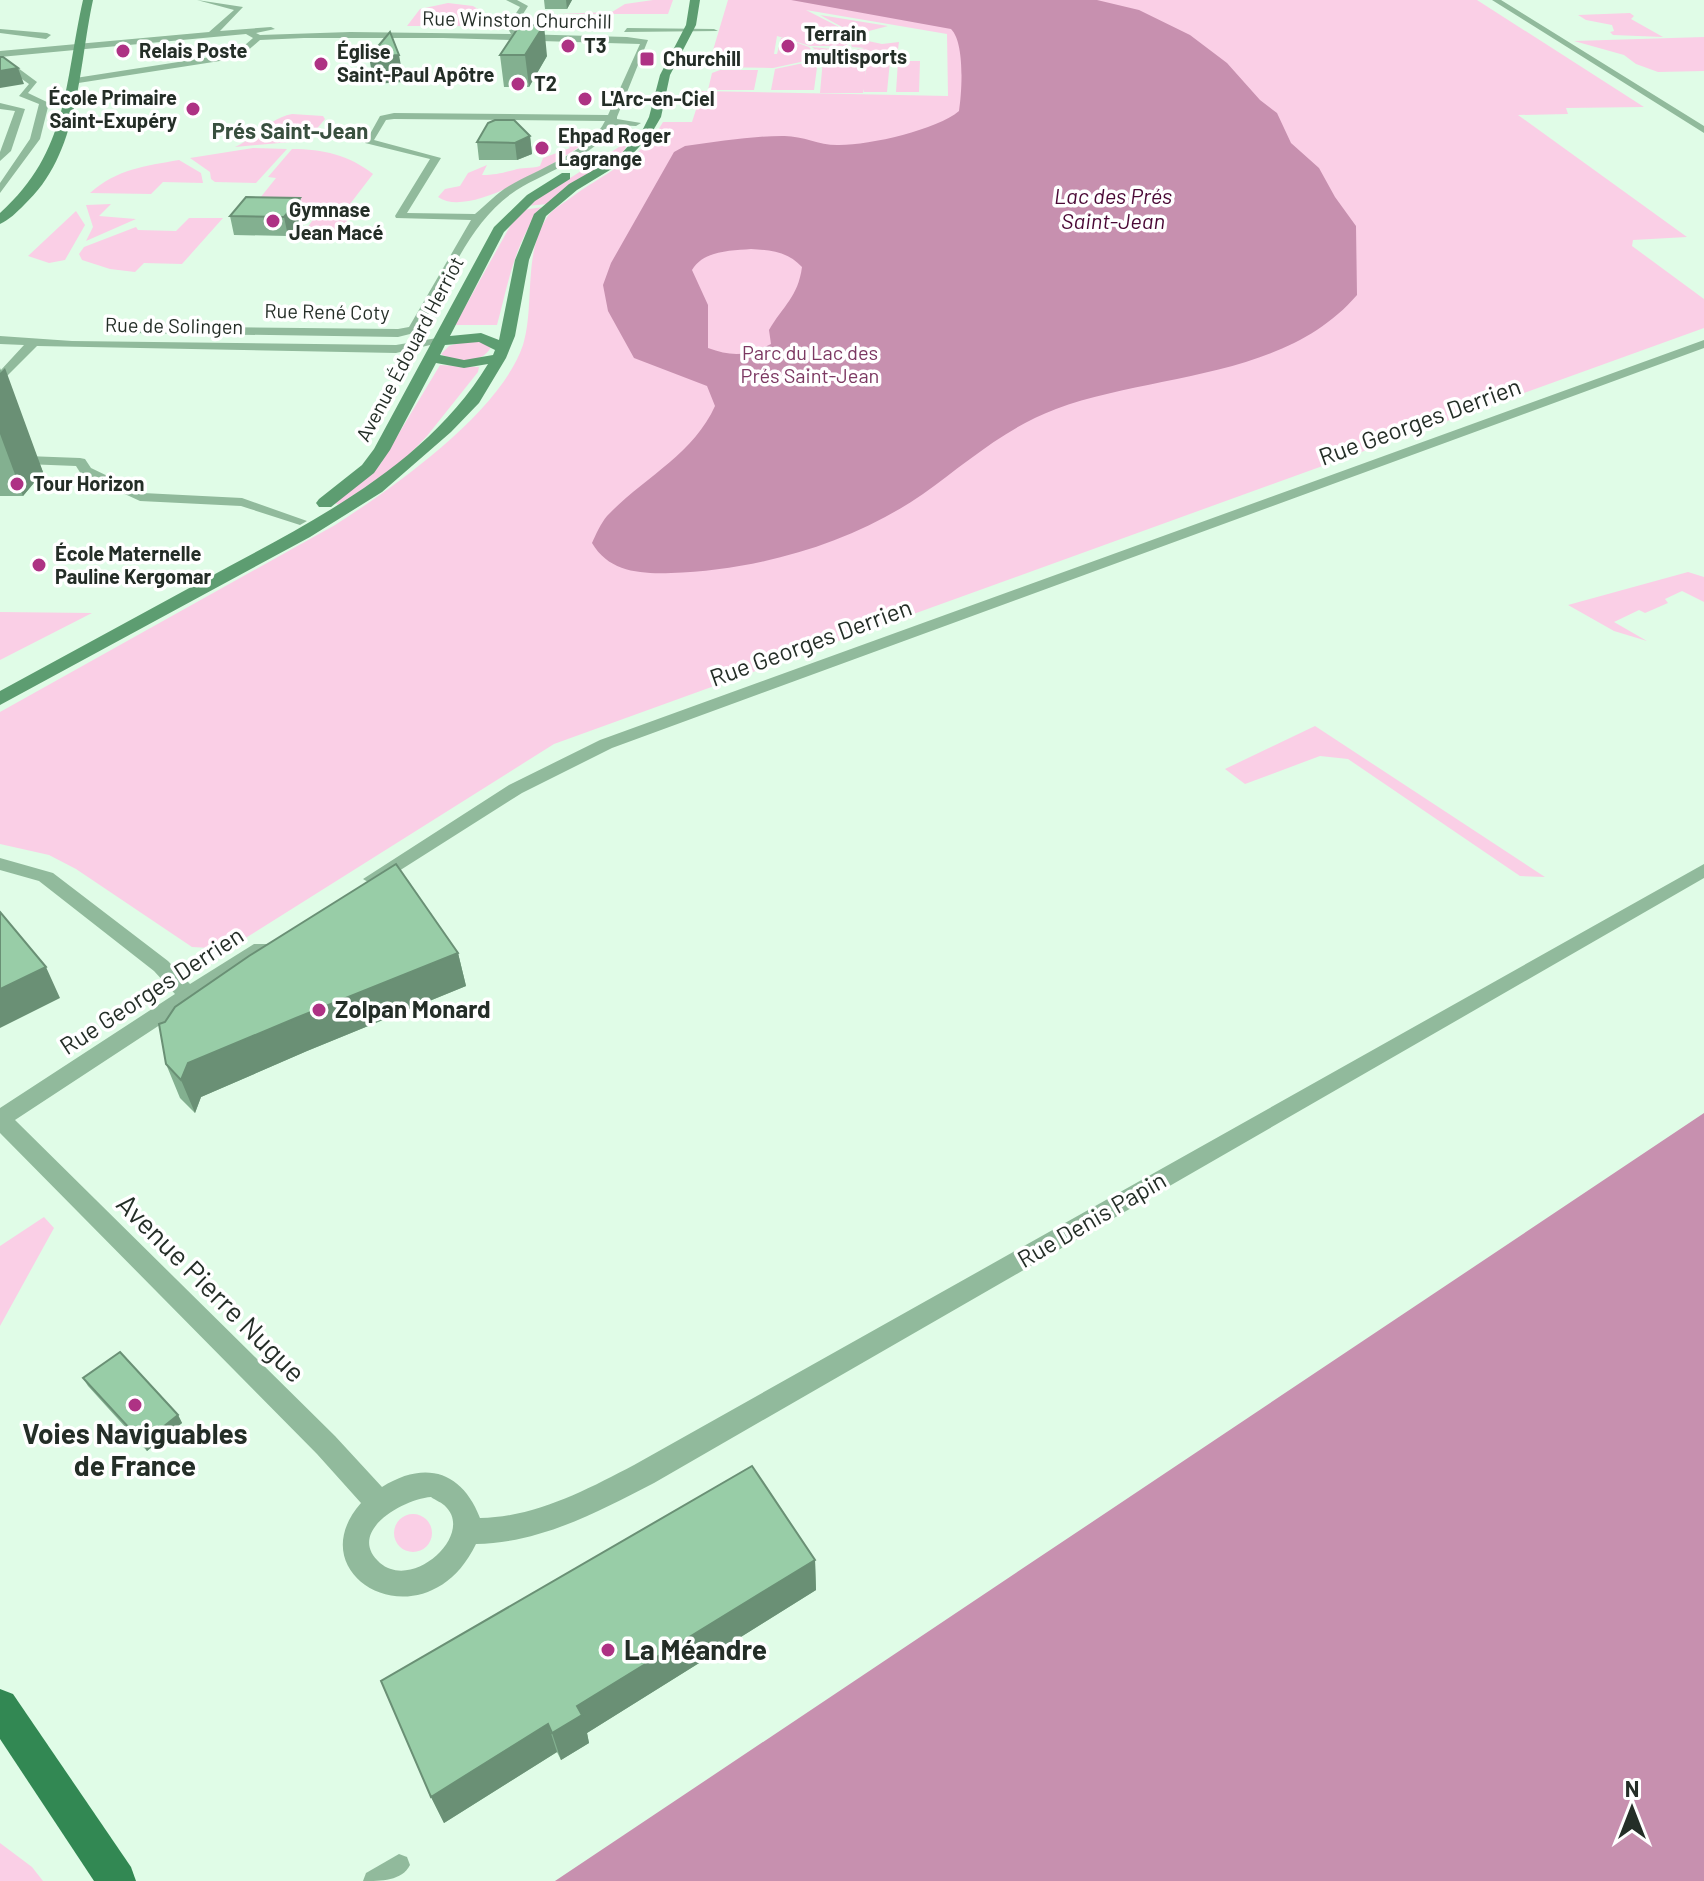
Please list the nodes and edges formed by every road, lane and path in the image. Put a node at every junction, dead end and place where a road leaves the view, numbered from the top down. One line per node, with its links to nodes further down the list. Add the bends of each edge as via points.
1 (88, 0): 18 (main road)
2 (201, 0): 13 (street, via 240,9)
3 (510, 0): 12 (street, via 524,6 511,27)
4 (686, 0): 7 (main road, Avenue Édouard Herriot)
5 (695, 0): 7 (main road, Avenue Édouard Herriot)
6 (1498, 1): 27 (street)
7 (681, 27): 10 (street); 11 (street); 16 (main road, Avenue Édouard Herriot); 40 (main road, Avenue Édouard Herriot, via 647,132 624,157 540,214 522,260)
8 (0, 31): 14 (street)
9 (247, 31): 12 (street); 13 (street); 15 (street)
10 (643, 31): 12 (street); 16 (street)
11 (714, 31)
12 (513, 34): 15 (street, Rue Winston Churchill); 25 (street, Rue Winston Churchill, via 645,42)
13 (211, 35): 18 (street)
14 (46, 37)
15 (258, 38): 22 (street, via 239,55)
16 (668, 44): 26 (main road, Avenue Édouard Herriot)
17 (62, 46): 18 (street); 19 (street); 20 (main road)
18 (80, 48): 22 (main road)
19 (0, 54)
20 (58, 66)
21 (0, 67): 29 (street, via 11,67 34,84 22,94 44,103 35,139)
22 (72, 81): 32 (main road, via 66,127 52,161)
23 (56, 92): 30 (main road, via 47,141)
24 (0, 106): 28 (street, via 20,109)
25 (612, 120): 26 (street); 31 (street, Rue René Coty, via 586,147 522,182); 31 (street, via 383,118 368,141 436,158 400,216)
26 (636, 123): 39 (main road, Avenue Édouard Herriot, via 603,157 531,198 509,218)
27 (1704, 130)
28 (0, 158)
29 (0, 190)
30 (0, 204)
31 (478, 217): 34 (street, Rue René Coty, via 414,329)
32 (0, 220)
33 (132, 330): 34 (street, Rue René Coty)
34 (298, 332): 38 (street)
35 (0, 340): 36 (street, Rue de Solingen)
36 (33, 343): 38 (street, Rue de Solingen); 41 (street)
37 (1704, 344): 48 (street, Rue Georges Derrien, via 563,761)
38 (288, 348): 39 (street, Rue de Solingen)
39 (433, 350): 40 (main road, via 464,364); 40 (main road, via 481,337); 43 (main road, Avenue Édouard Herriot, via 368,469)
40 (501, 353): 45 (main road, Avenue Édouard Herriot, via 474,400 376,488 304,533)
41 (0, 379)
42 (0, 459): 43 (street, via 80,462 86,471 140,497 242,502)
43 (300, 521): 44 (main road, Avenue Édouard Herriot)
44 (0, 684)
45 (0, 699)
46 (0, 864): 50 (street, via 46,877 161,966)
47 (1704, 870): 53 (street, Rue Denis Papin, via 644,1474 534,1524)
48 (358, 889)
49 (280, 938): 50 (street, Rue Georges Derrien)
50 (188, 995): 51 (street, Rue Georges Derrien)
51 (0, 1119): 52 (street, Avenue Pierre Nugue)
52 (378, 1502): 53 (street, via 399,1489 434,1484 460,1501); 53 (street, via 364,1520 358,1552 367,1570 384,1582 407,1585 442,1571 459,1553)
53 (467, 1531)
54 (0, 1707): 56 (main road)
55 (399, 1865): 57 (street)
56 (112, 1874)
57 (374, 1881)

